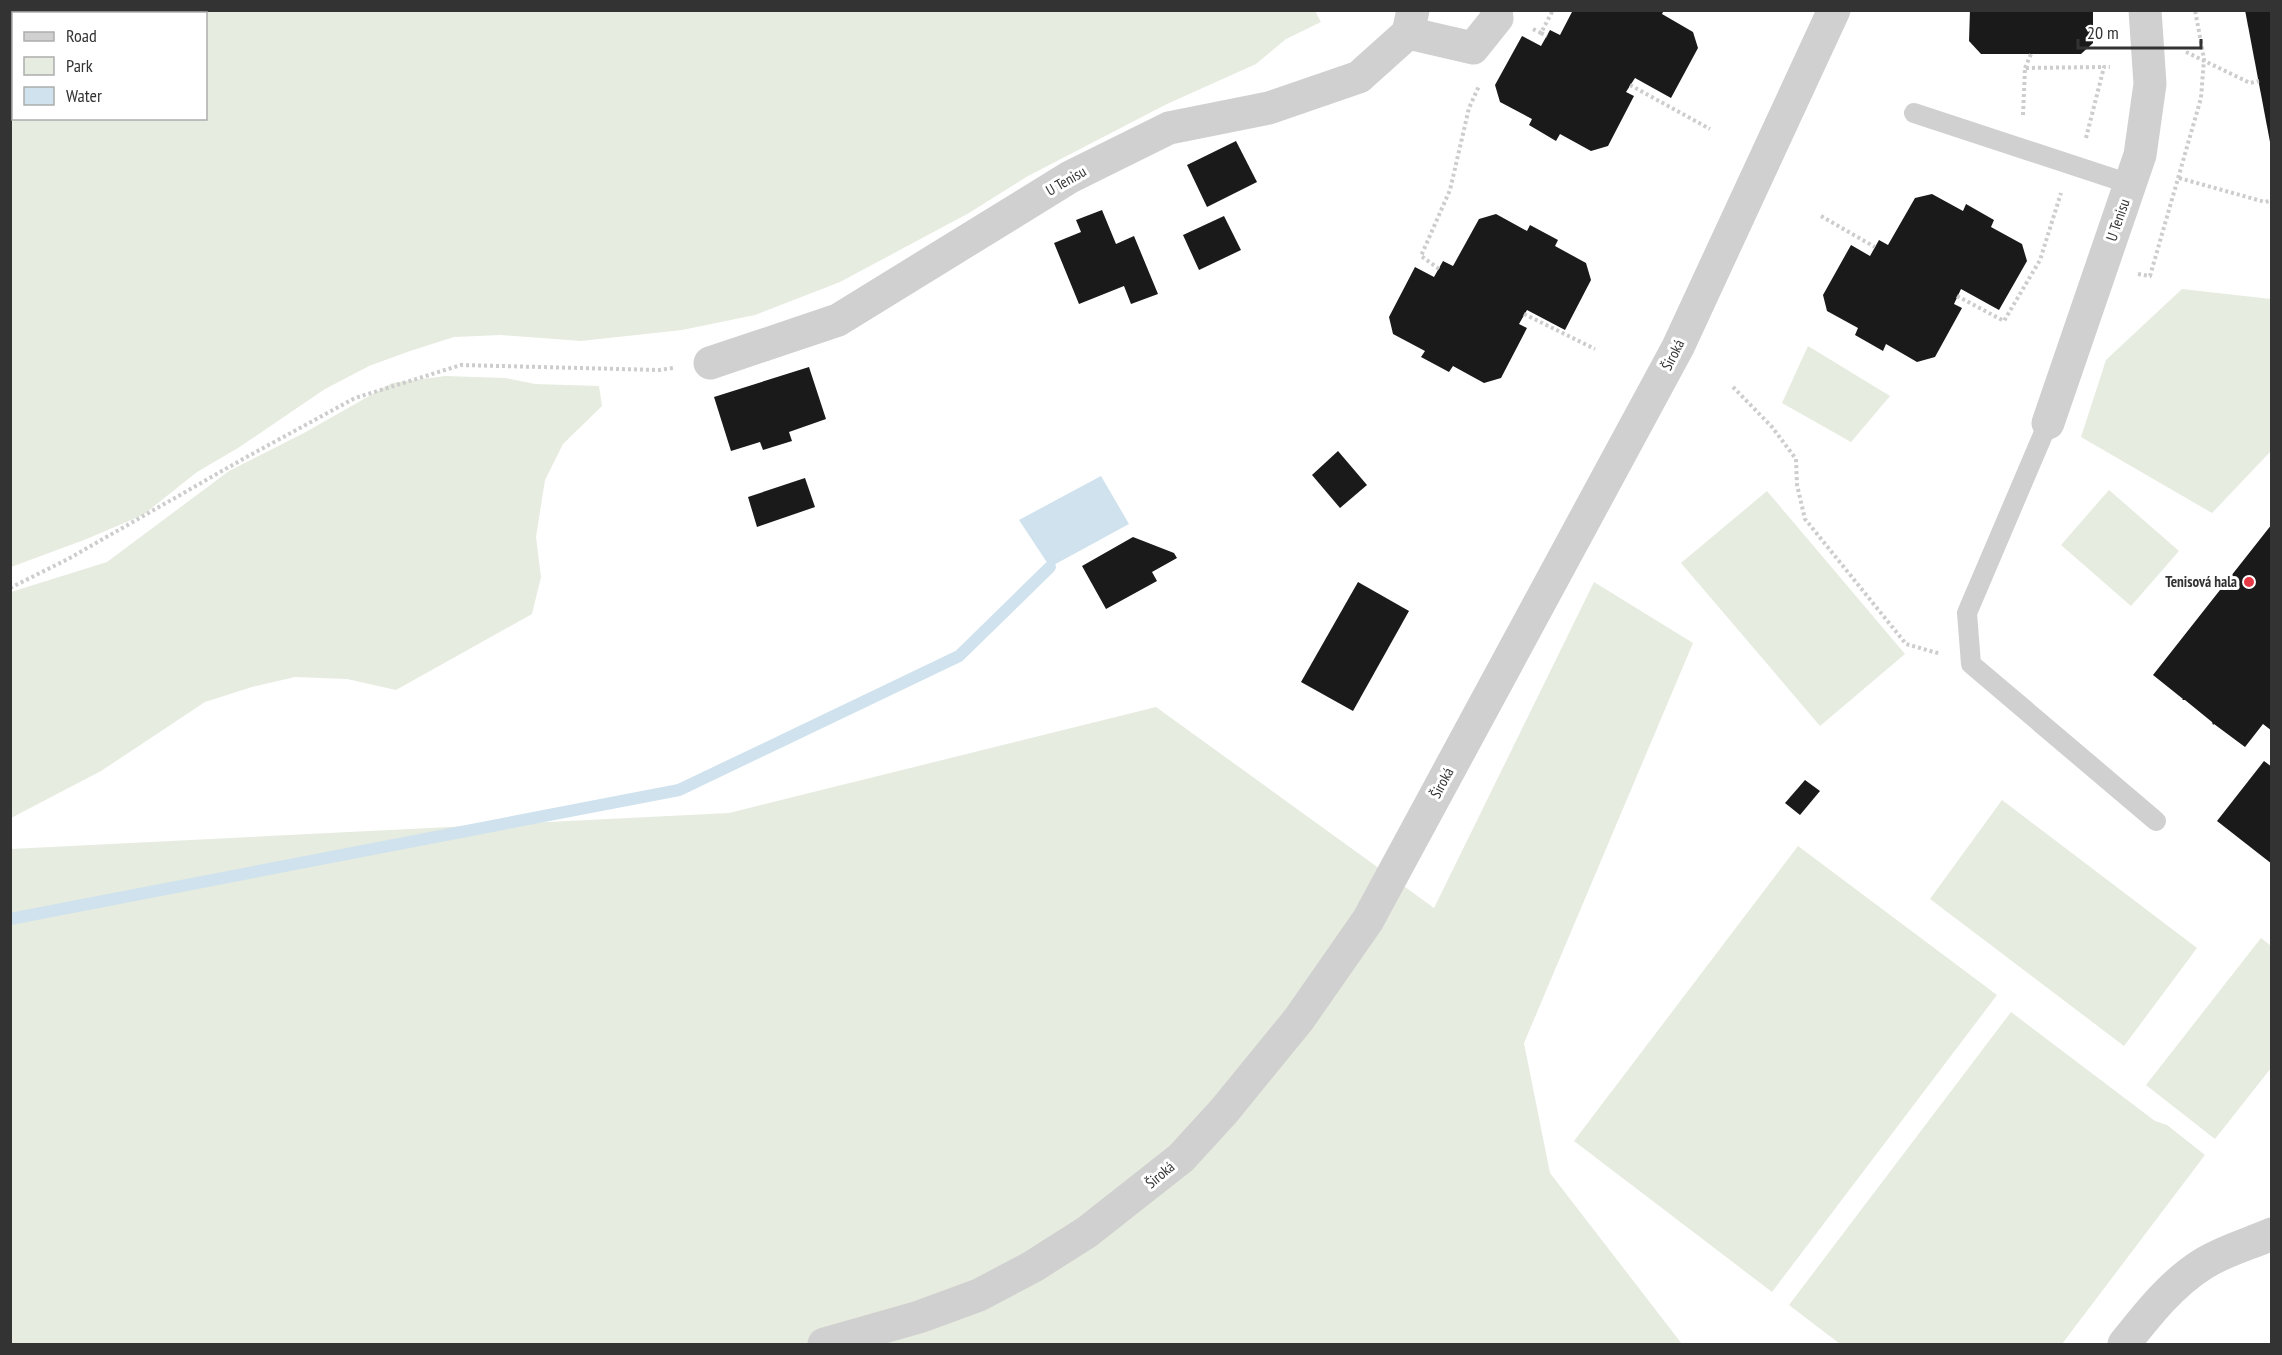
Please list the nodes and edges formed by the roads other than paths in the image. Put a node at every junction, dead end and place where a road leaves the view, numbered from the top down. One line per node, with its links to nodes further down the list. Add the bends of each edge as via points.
1 (1834, 10): 11 (street, Široká, via 1672,357 1368,920 1299,1019 1181,1158 1087,1232 979,1295)
2 (2145, 10): 6 (street, U Tenisu, via 2150,84 2140,155)
3 (1510, 17): 4 (street, via 1497,18 1473,48)
4 (1410, 22): 7 (street, U Tenisu, via 1359,77 1269,108 1168,128 1070,177 838,320)
5 (1914, 113): 6 (lane)
6 (2130, 184): 8 (street, U Tenisu)
7 (710, 363)
8 (2048, 423): 9 (lane, via 1967,613 1971,664)
9 (2156, 821)
10 (2271, 1234): 12 (street, via 2203,1264 2151,1310)
11 (824, 1344)
12 (2124, 1344)

